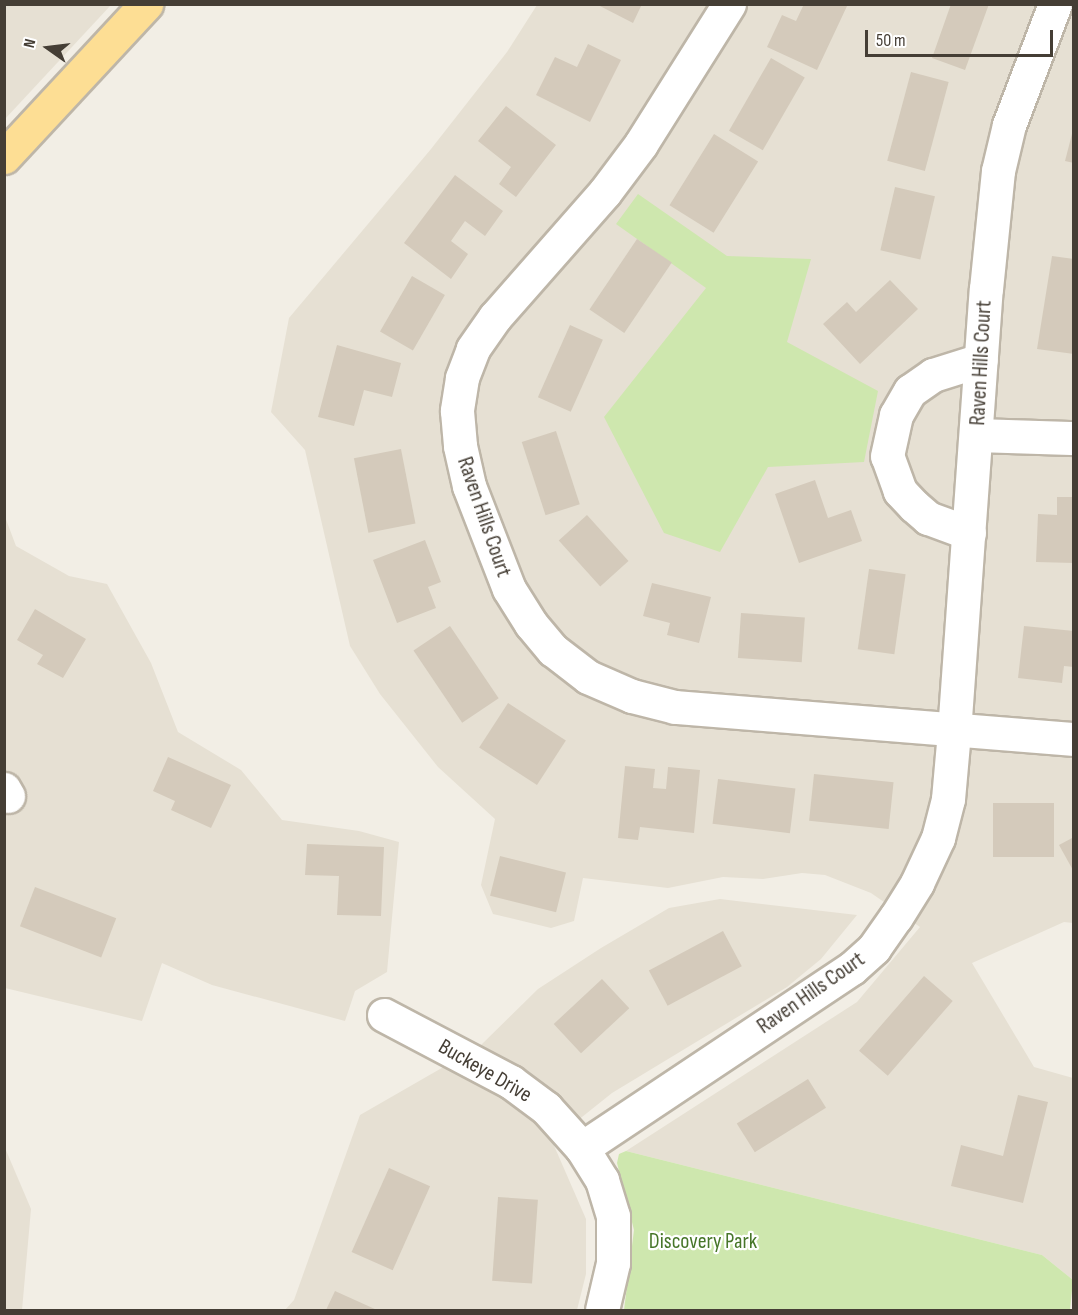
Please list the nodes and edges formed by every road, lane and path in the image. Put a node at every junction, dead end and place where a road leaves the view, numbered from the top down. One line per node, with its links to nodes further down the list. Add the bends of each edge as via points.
1 (146, 4): 4 (main road)
2 (729, 4): 9 (street, Raven Hills Court, via 641,144 605,192 495,316 473,349 462,378 457,411 469,486 509,589 553,650 588,677 632,696 675,707)
3 (1060, 14): 5 (street, Raven Hills Court, via 1009,125 998,171)
4 (4, 157)
5 (981, 360): 6 (street, Raven Hills Court); 8 (street, via 933,375 910,391 896,415 887,456 900,491 914,506 928,518)
6 (977, 435): 7 (street); 8 (street, Raven Hills Court)
7 (1074, 438)
8 (969, 533): 9 (street, Raven Hills Court)
9 (954, 732): 10 (street); 12 (street, Raven Hills Court, via 948,799 938,838 917,883 874,948 852,969)
10 (1074, 739)
11 (384, 1015): 12 (street, Buckeye Drive, via 511,1082 546,1108)
12 (582, 1148): 13 (street, Buckeye Drive, via 602,1180 613,1216 614,1263)
13 (602, 1311)

